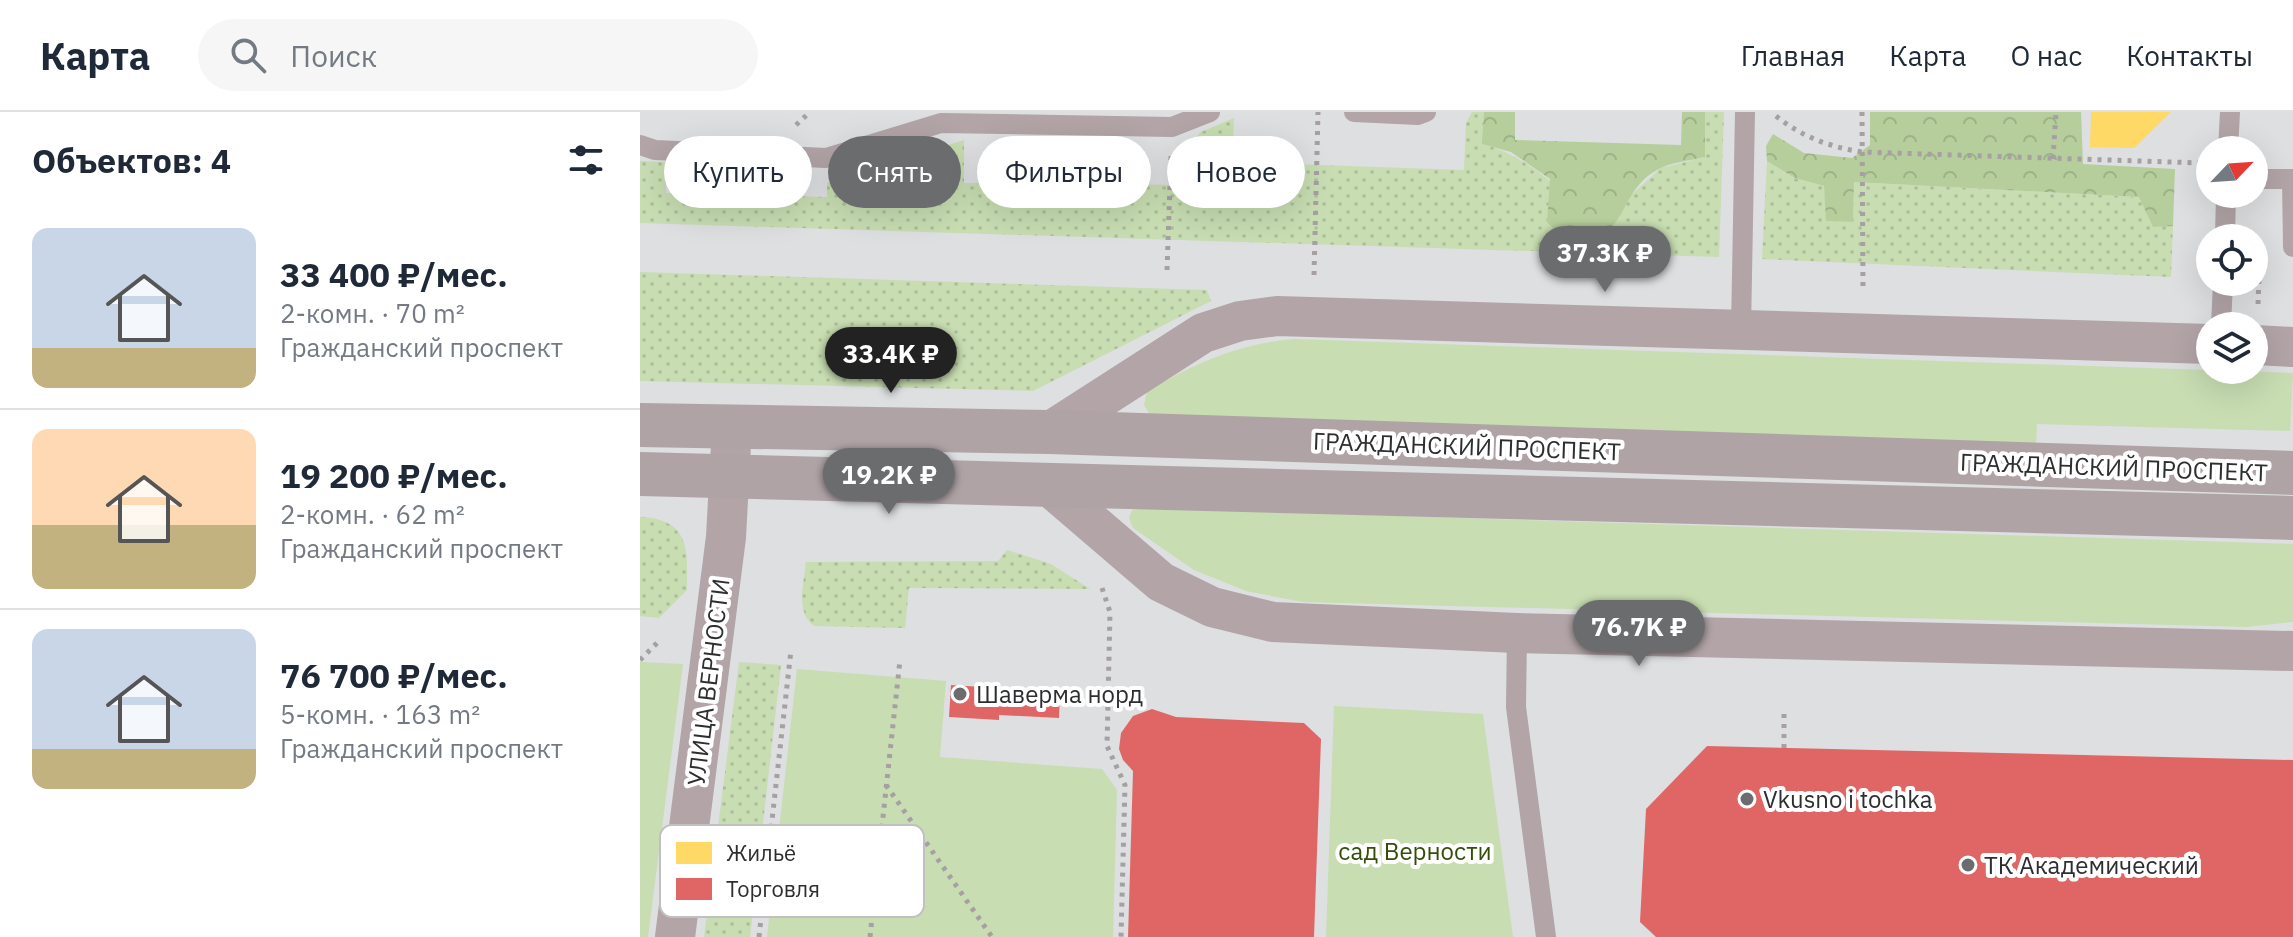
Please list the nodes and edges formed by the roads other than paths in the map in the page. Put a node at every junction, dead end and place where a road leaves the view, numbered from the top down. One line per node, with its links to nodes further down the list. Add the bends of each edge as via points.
1 (1210, 112): 7 (lane, via 1172,127 941,123 826,158)
2 (1354, 112): 3 (lane)
3 (1426, 112)
4 (1745, 112): 12 (lane)
5 (2230, 112): 6 (lane)
6 (2229, 136)
7 (640, 145)
8 (2293, 168): 10 (lane)
9 (2268, 179): 10 (lane)
10 (2292, 179): 11 (lane)
11 (2293, 247)
12 (1741, 329): 13 (street); 18 (street, via 1277,316 1240,321 1203,333)
13 (2196, 344)
14 (2268, 346): 15 (street)
15 (2293, 347)
16 (640, 425): 17 (main road, ГРАЖДАНСКИЙ ПРОСПЕКТ)
17 (732, 426): 18 (main road, ГРАЖДАНСКИЙ ПРОСПЕКТ); 21 (street, УЛИЦА ВЕРНОСТИ)
18 (1049, 432): 19 (main road, ГРАЖДАНСКИЙ ПРОСПЕКТ)
19 (2293, 473)
20 (640, 474): 21 (main road, ГРАЖДАНСКИЙ ПРОСПЕКТ)
21 (731, 478): 22 (main road, ГРАЖДАНСКИЙ ПРОСПЕКТ); 26 (street, УЛИЦА ВЕРНОСТИ)
22 (1049, 486): 23 (main road, ГРАЖДАНСКИЙ ПРОСПЕКТ); 24 (street, via 1161,582 1212,607 1273,622)
23 (2293, 518)
24 (1517, 633): 25 (street); 29 (lane, via 1516,707)
25 (2293, 651)
26 (690, 825)
27 (678, 917): 28 (street, УЛИЦА ВЕРНОСТИ)
28 (675, 937)
29 (1546, 937)

